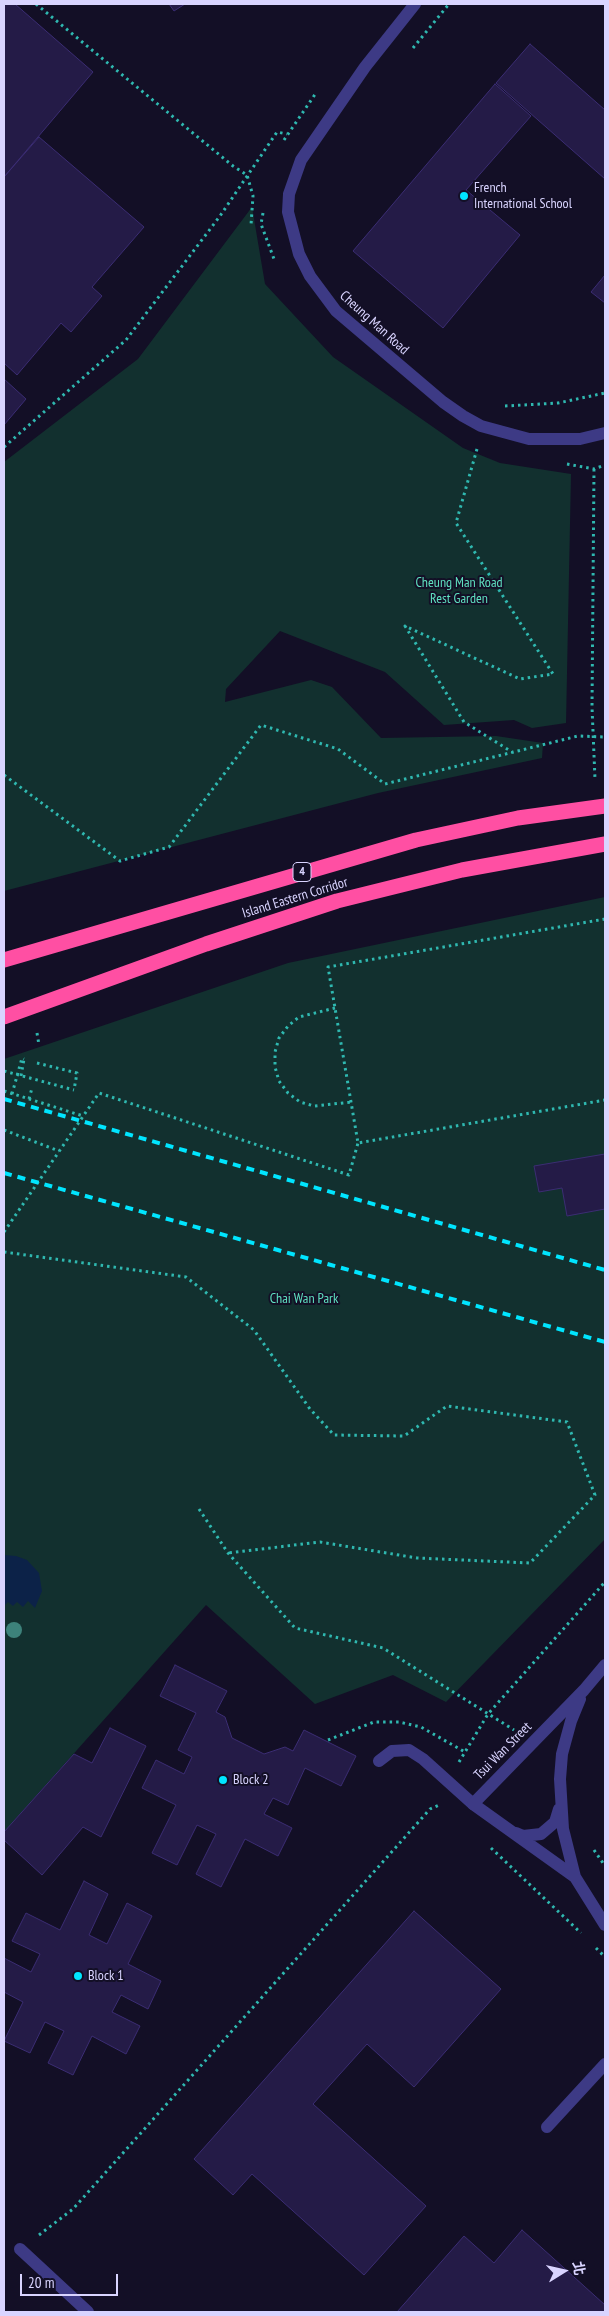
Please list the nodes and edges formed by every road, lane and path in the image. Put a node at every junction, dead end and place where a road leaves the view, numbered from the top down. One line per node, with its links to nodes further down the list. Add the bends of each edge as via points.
1 (36, 4): 8 (path)
2 (415, 4): 14 (street, Cheung Man Road, via 365,67 310,144 297,168 289,194 288,212 299,254 310,276 336,311 442,402 463,416 481,426 529,439 580,438)
3 (450, 4): 4 (path)
4 (408, 54)
5 (318, 91): 6 (path)
6 (287, 134): 7 (path); 8 (path, via 277,132)
7 (283, 143)
8 (247, 176): 10 (path, via 253,196); 16 (path, via 126,340)
9 (264, 208): 11 (path, via 261,224)
10 (251, 226)
11 (276, 263)
12 (605, 393): 13 (path, via 558,404)
13 (500, 406)
14 (605, 433)
15 (470, 445): 17 (path)
16 (4, 447)
17 (477, 448): 18 (path); 24 (path, via 456,523 553,674 520,679 405,626 464,722)
18 (483, 451)
19 (566, 464): 21 (path)
20 (605, 465): 21 (path)
21 (594, 469): 22 (path)
22 (593, 736): 23 (path); 24 (path, via 578,736); 26 (path)
23 (605, 737)
24 (512, 752): 25 (path, via 385,784 338,749 261,725 169,848 120,861)
25 (4, 774)
26 (595, 779)
27 (605, 806): 30 (highway, Island Eastern Corridor / 4, via 518,818 408,842)
28 (605, 844): 32 (highway, Island Eastern Corridor, via 462,870 337,901)
29 (605, 919): 31 (path, via 328,967)
30 (4, 960)
31 (335, 1008): 43 (path); 43 (path, via 299,1017 288,1026 279,1038 274,1067 279,1081 300,1102 329,1106)
32 (4, 1017)
33 (37, 1032): 34 (path)
34 (39, 1045)
35 (36, 1063): 37 (path, bridge, via 77,1074 74,1090)
36 (4, 1071): 37 (path, bridge)
37 (21, 1076): 40 (path, via 22,1058)
38 (32, 1088): 41 (path)
39 (4, 1091): 40 (path)
40 (12, 1094): 41 (path)
41 (29, 1099): 44 (path)
42 (605, 1100): 46 (path)
43 (352, 1102): 46 (path)
44 (83, 1116): 46 (path, via 99,1092 349,1175); 47 (path)
45 (4, 1130): 47 (path)
46 (358, 1142)
47 (59, 1151): 48 (path)
48 (4, 1232)
49 (4, 1252): 51 (path, via 186,1277 254,1330 310,1409 334,1435 404,1436 447,1406 567,1422 594,1495 530,1563 417,1558 320,1542)
50 (199, 1509): 51 (path)
51 (228, 1553): 55 (path, via 295,1628 382,1648)
52 (605, 1582): 55 (path)
53 (605, 1666): 54 (street, Tsui Wan Street)
54 (584, 1690): 59 (street, Tsui Wan Street); 60 (street, Tsui Wan Street, via 562,1754)
55 (488, 1714): 57 (path)
56 (379, 1761): 59 (street, via 392,1751 409,1750)
57 (455, 1768)
58 (443, 1803): 70 (path, via 430,1809 73,2209)
59 (473, 1804): 61 (street, Tsui Wan Street)
60 (560, 1805): 61 (street, Tsui Wan Street, via 555,1822 541,1834 523,1836); 63 (street, Tsui Wan Street)
61 (507, 1828): 63 (street, Tsui Wan Street)
62 (485, 1842): 65 (path)
63 (575, 1877): 64 (street, Tsui Wan Street)
64 (605, 1925)
65 (582, 1935)
66 (589, 1941): 67 (path)
67 (603, 1955)
68 (605, 2064): 69 (street)
69 (547, 2127)
70 (20, 2249): 71 (street)
71 (88, 2312)

